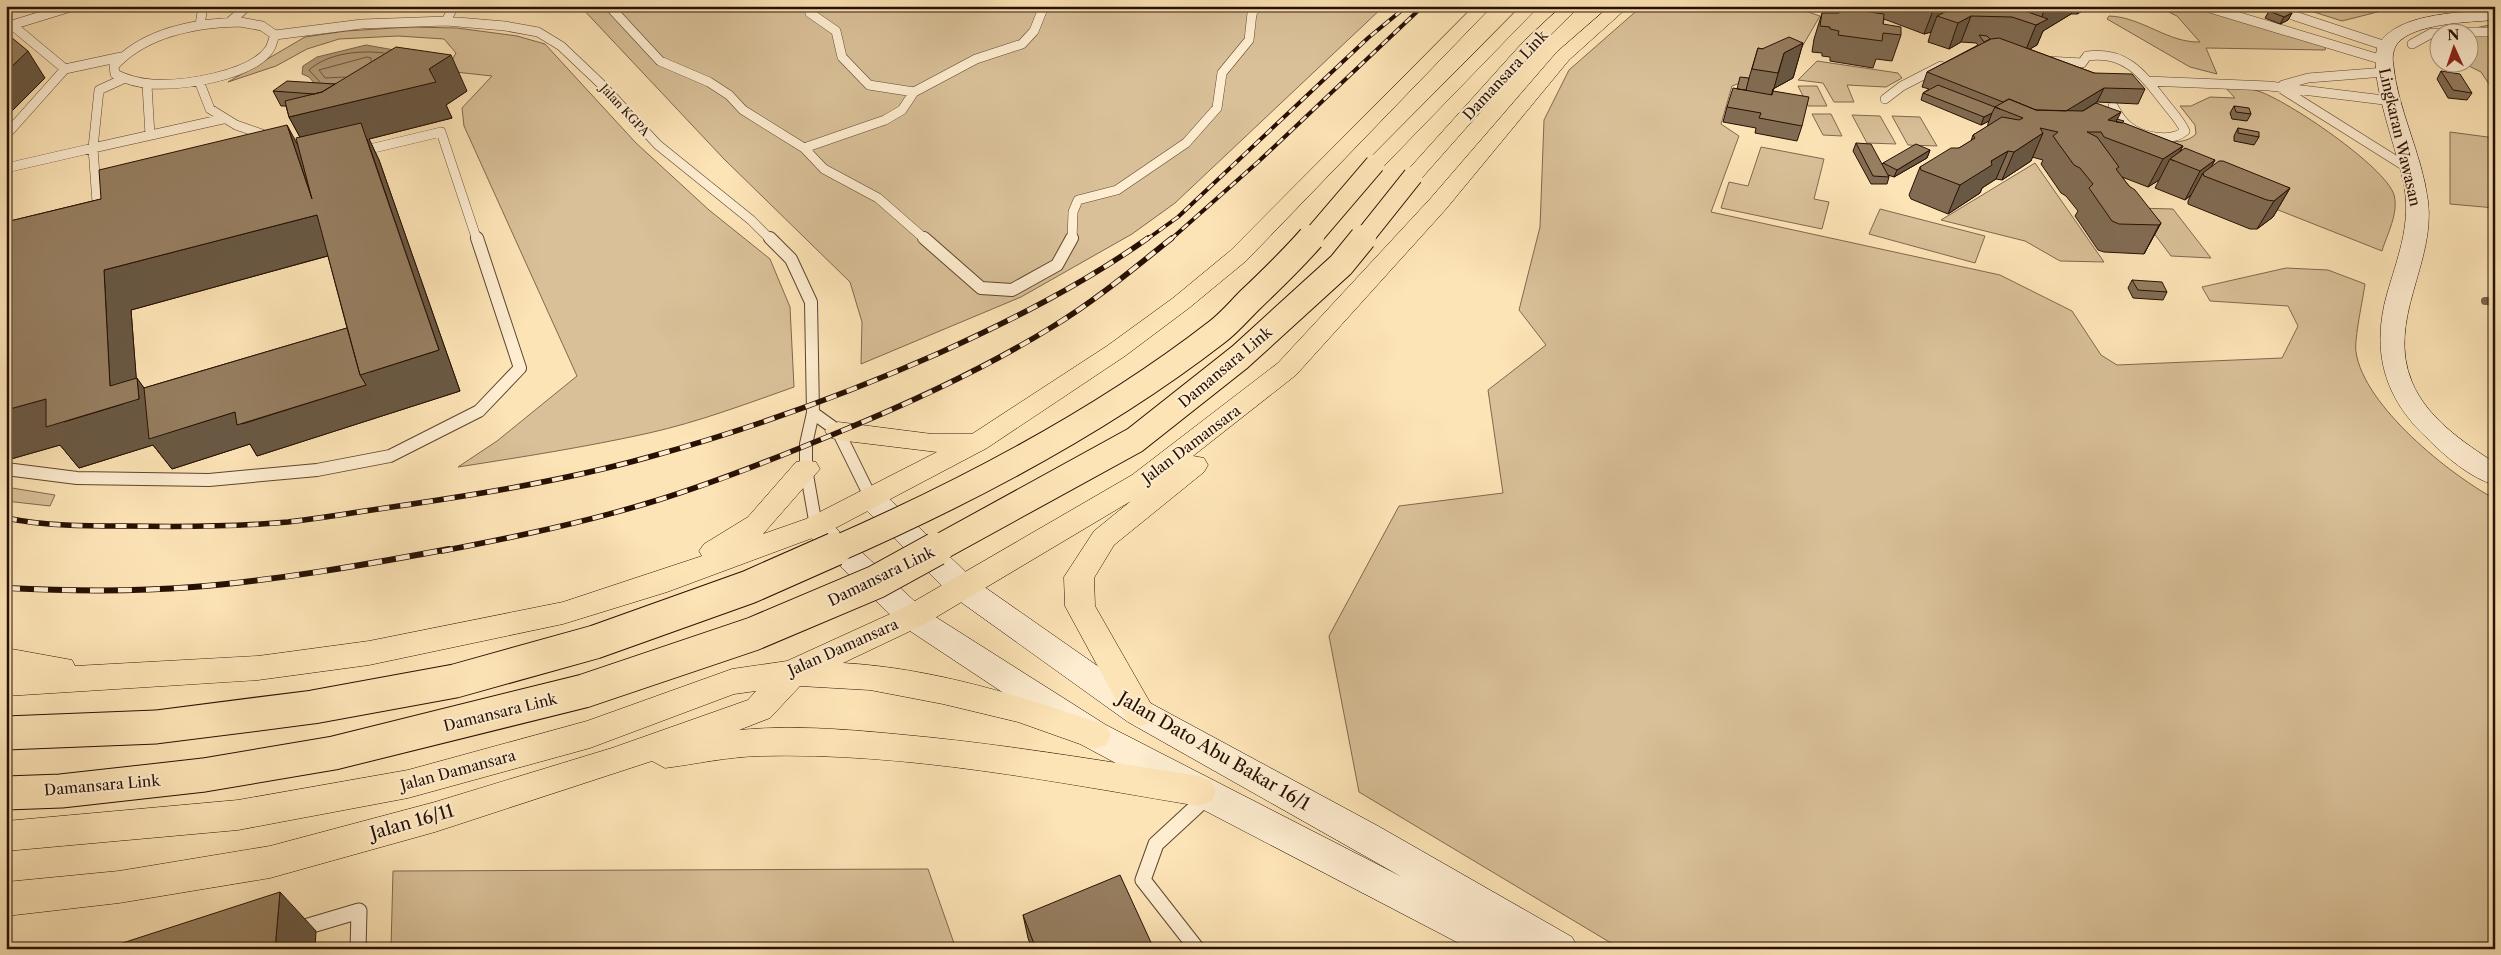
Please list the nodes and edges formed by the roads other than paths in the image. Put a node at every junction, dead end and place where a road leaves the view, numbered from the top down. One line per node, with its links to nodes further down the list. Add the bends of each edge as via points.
1 (74, 6): 27 (lane, via 12,25)
2 (204, 6): 18 (lane)
3 (247, 6): 17 (lane)
4 (454, 6): 16 (lane)
5 (610, 6): 43 (lane, via 660,61 709,82 729,95 743,110)
6 (808, 6): 34 (lane, via 810,13 836,30 842,57 869,85)
7 (1044, 6): 34 (lane, via 1034,31 1022,44 976,59)
8 (1258, 6): 43 (lane, via 1252,13 1249,40 1222,73 1217,108 1186,143 1117,190 1078,200 1073,212 1072,239 1057,265 1012,290 981,288 878,198 824,169)
9 (1484, 6): 51 (main road, via 1238,256 1116,351)
10 (1530, 6): 65 (main road, Damansara Link, bridge, via 1376,164 1294,258 1218,330 1126,394 1018,462 884,528 749,587 595,642 456,681 313,707 156,727)
11 (1572, 6): 68 (main road, Damansara Link, bridge, via 1530,45 1413,176 1340,265 1240,357 1135,440 876,582 753,634 584,690 334,753 204,775 61,791)
12 (1621, 6): 47 (main road, Jalan Damansara, via 1563,56)
13 (2203, 6): 26 (lane)
14 (2272, 6): 26 (lane)
15 (2495, 15): 26 (main road, Lingkaran Wawasan, via 2423,24 2396,35)
16 (446, 21): 21 (lane, Jalan KGPA, via 362,24); 49 (lane, Jalan KGPA, via 538,32 556,42 600,82 658,145 751,220 791,259 811,302)
17 (230, 22): 18 (lane); 21 (lane, via 259,25)
18 (200, 25): 24 (lane, via 162,35)
19 (2478, 32): 20 (lane)
20 (2495, 32)
21 (275, 35): 30 (lane, via 275,42 268,52 253,62)
22 (2428, 35): 23 (lane)
23 (2412, 44)
24 (121, 57): 27 (lane); 29 (lane, via 114,66 115,74)
25 (1953, 59): 35 (lane)
26 (2385, 59): 33 (lane); 36 (main road, Lingkaran Wawasan)
27 (66, 69): 39 (lane)
28 (2070, 72): 31 (lane, via 2037,60 2084,66 2087,56 2119,58 2134,67)
29 (121, 80): 32 (lane); 42 (lane, via 99,90)
30 (199, 81): 32 (lane); 38 (lane, via 210,110)
31 (2147, 81): 33 (lane); 37 (lane, via 2183,127 2182,134 2168,137 2141,133 2129,126)
32 (147, 85): 40 (lane)
33 (2278, 87): 36 (lane); 46 (lane)
34 (914, 92): 43 (lane, via 902,110 885,120)
35 (1885, 98)
36 (2392, 101): 46 (main road, Lingkaran Wawasan)
37 (2113, 106)
38 (223, 119): 40 (lane); 41 (lane)
39 (6, 135)
40 (150, 135): 42 (lane)
41 (284, 142)
42 (93, 148): 45 (lane); 48 (lane)
43 (804, 148)
44 (345, 155): 52 (lane, via 441,132 520,368 479,411 390,456 317,470 209,480 77,478)
45 (6, 168)
46 (2411, 170): 54 (main road, Lingkaran Wawasan, via 2418,207 2417,234 2394,313 2391,353 2403,394 2424,423 2464,456)
47 (1438, 204): 58 (main road, Jalan Damansara, via 1287,369 1228,417 1142,482); 64 (main road, via 1298,380 1104,538 1079,577 1080,606)
48 (100, 229)
49 (813, 413): 50 (lane); 53 (lane, Jalan KGPA, via 806,444)
50 (838, 431): 51 (main road, via 932,443); 55 (lane)
51 (978, 442): 55 (main road)
52 (6, 469)
53 (806, 469): 56 (lane, Jalan KGPA); 57 (main road, via 758,524)
54 (2495, 476)
55 (871, 498): 56 (main road); 58 (main road, Jalan Dato Abu Bakar 16/1)
56 (816, 526): 57 (main road); 59 (main road)
57 (656, 584): 62 (main road, via 563,613 369,653 258,668)
58 (962, 587): 59 (main road, Jalan Damansara); 64 (main road, Jalan Dato Abu Bakar 16/1)
59 (912, 617): 61 (main road, Jalan Damansara); 66 (main road)
60 (6, 660): 62 (main road)
61 (792, 673): 66 (main road, via 870,678 943,691 1020,709); 67 (main road, Jalan 16/11, via 759,709); 70 (main road, Jalan Damansara, via 732,682 590,734 408,784 238,815)
62 (108, 678): 63 (main road)
63 (6, 683)
64 (1140, 713): 76 (main road, Jalan Dato Abu Bakar 16/1, via 1366,837)
65 (6, 733)
66 (1094, 735): 69 (main road)
67 (614, 761): 69 (main road, via 757,742 854,742 1053,767); 71 (main road, Jalan 16/11, via 435,817 270,862 119,887)
68 (6, 793)
69 (1204, 794): 74 (lane, via 1156,844 1143,880); 75 (main road)
70 (6, 836)
71 (6, 899)
72 (279, 935): 73 (lane, via 359,911)
73 (358, 949)
74 (1197, 949)
75 (1503, 949)
76 (1559, 949)

